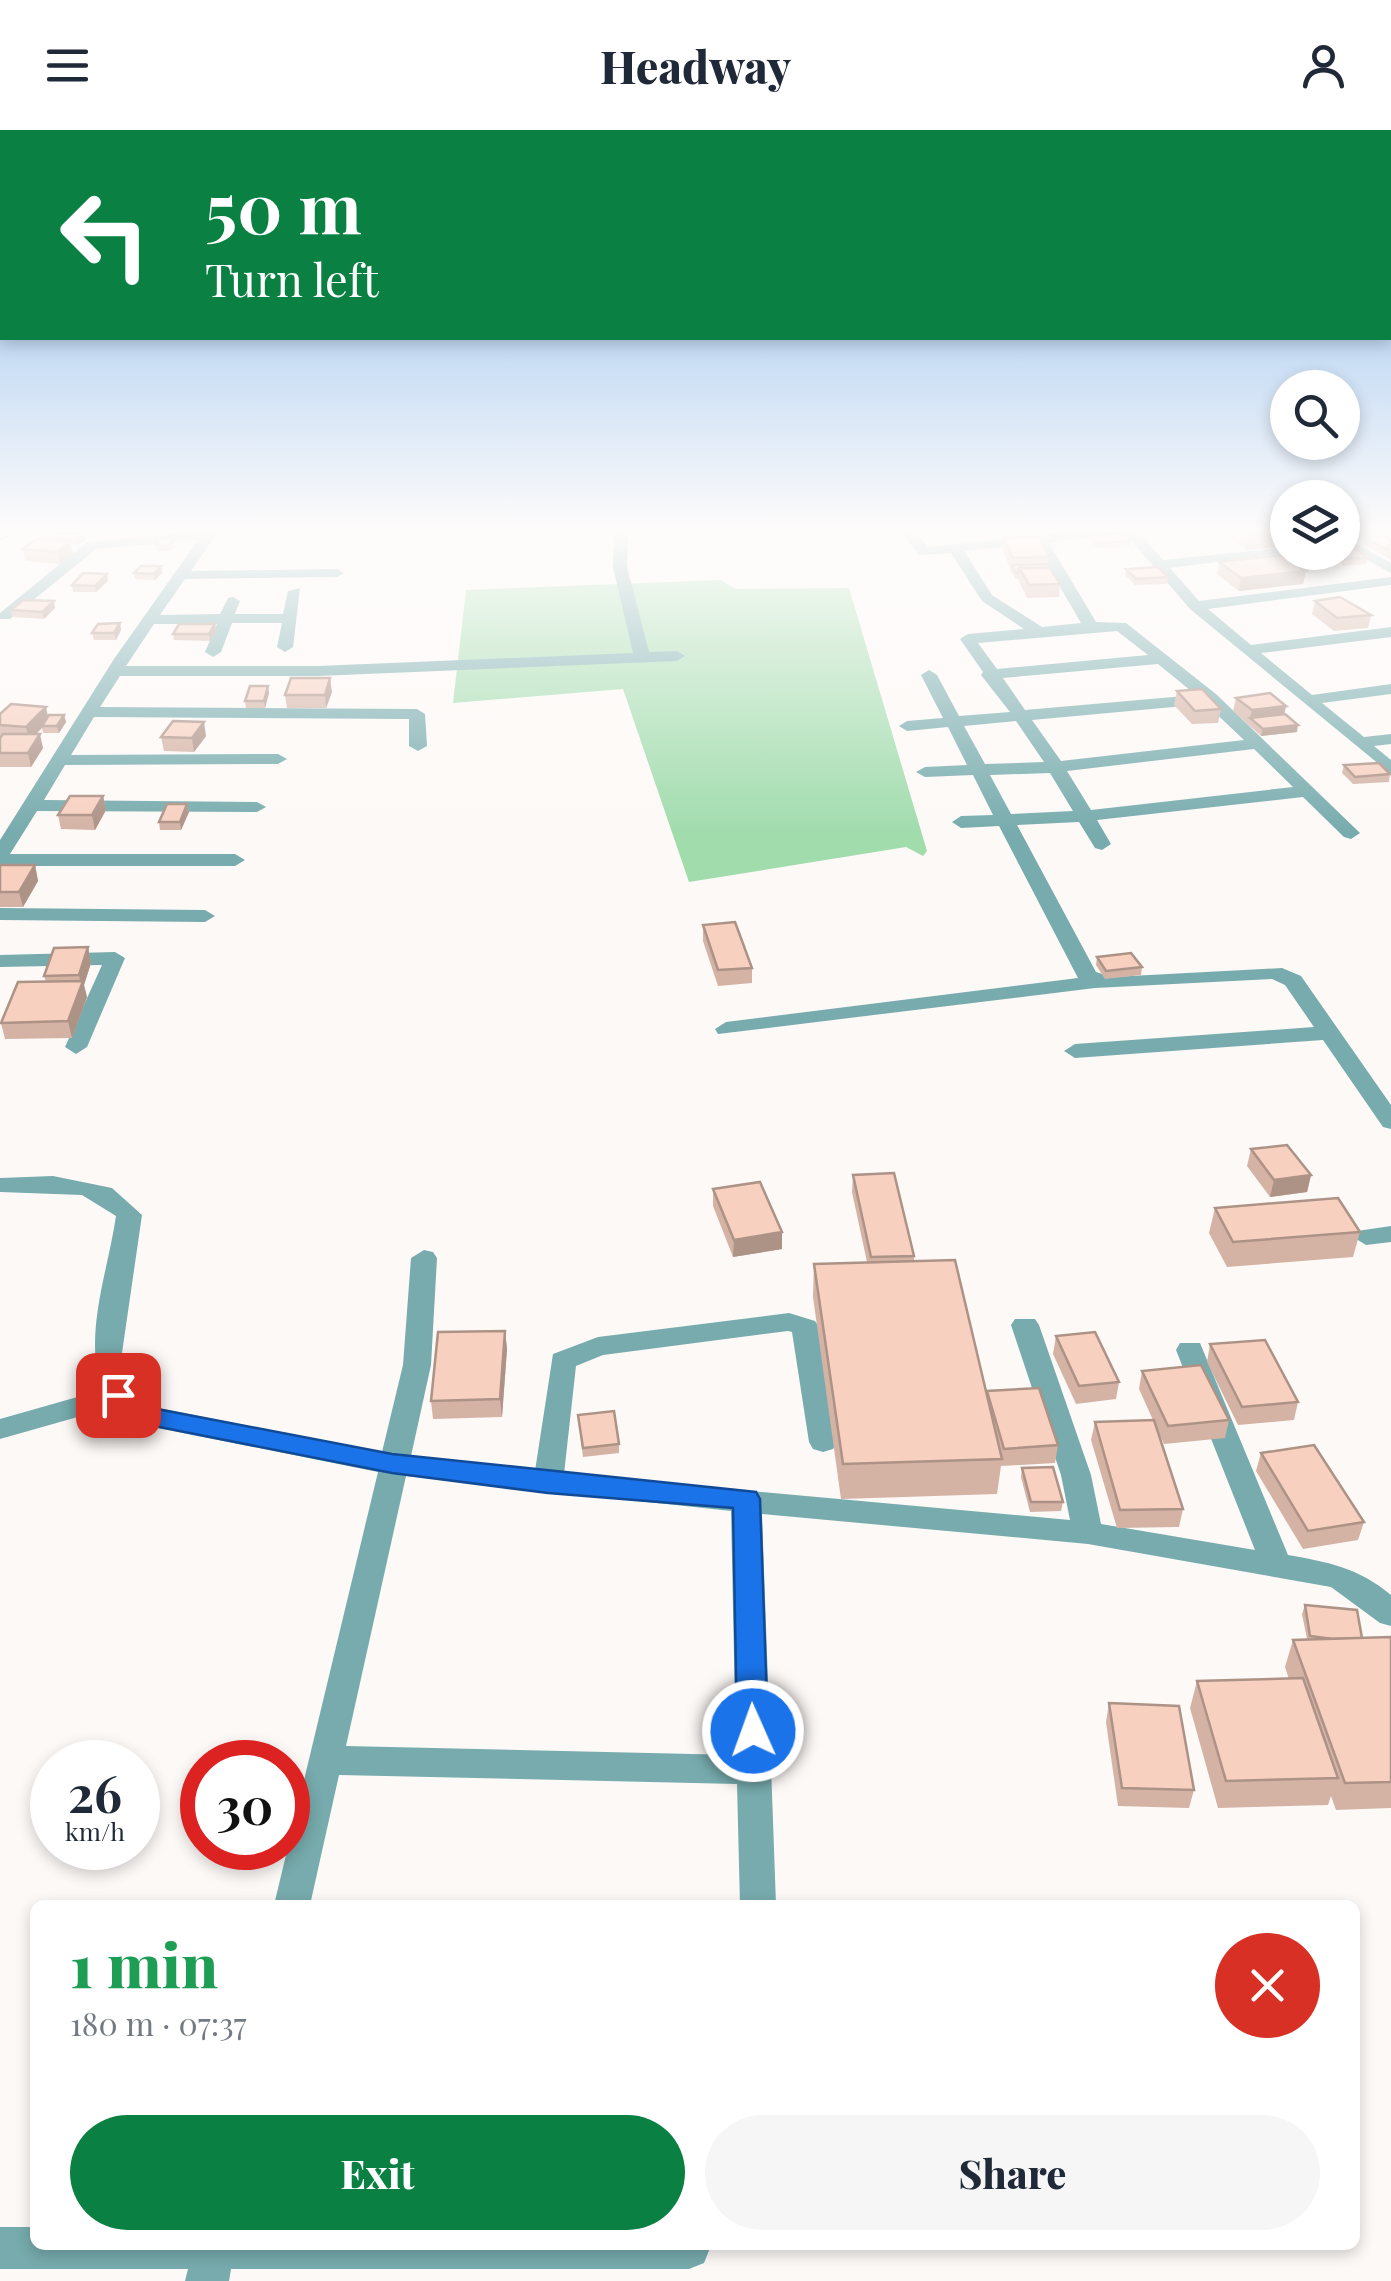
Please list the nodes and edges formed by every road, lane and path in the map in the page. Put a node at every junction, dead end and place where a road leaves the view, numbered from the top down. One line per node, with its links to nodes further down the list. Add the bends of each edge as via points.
1 (141, 632): 15 (street)
2 (221, 632): 11 (street)
3 (288, 632): 9 (street)
4 (636, 632): 13 (street)
5 (1035, 632): 17 (street, via 968,639)
6 (1129, 632): 14 (street)
7 (1226, 632): 10 (street)
8 (1388, 632): 10 (street)
9 (285, 648)
10 (1246, 650): 20 (street)
11 (213, 652)
12 (677, 656): 13 (street)
13 (642, 657): 15 (street, via 318,672)
14 (1160, 659): 17 (street); 19 (street)
15 (115, 671): 21 (street)
16 (929, 675): 23 (street)
17 (989, 675): 22 (street)
18 (1391, 689): 20 (street)
19 (1210, 698): 22 (street); 27 (street)
20 (1308, 700): 26 (street)
21 (82, 715): 28 (street, via 417,714); 30 (street)
22 (1021, 718): 23 (street); 31 (street)
23 (956, 723): 24 (street); 34 (street)
24 (906, 726)
25 (1391, 739): 26 (street)
26 (1361, 743): 32 (street)
27 (1256, 744): 31 (street); 35 (street)
28 (418, 746)
29 (278, 759): 30 (street)
30 (60, 760): 36 (street)
31 (1056, 767): 34 (street); 38 (street)
32 (1391, 769)
33 (924, 772): 34 (street)
34 (982, 773): 39 (street)
35 (1304, 792): 38 (street); 41 (street)
36 (33, 805): 37 (street); 43 (street)
37 (257, 807)
38 (1083, 816): 39 (street); 42 (street)
39 (1006, 820): 40 (street); 48 (street)
40 (961, 822)
41 (1351, 832)
42 (1102, 844)
43 (0, 858): 44 (street)
44 (235, 860)
45 (0, 914): 46 (street)
46 (204, 916)
47 (0, 961): 51 (street, via 115,958)
48 (1095, 982): 49 (street); 50 (street, via 1276,972 1293,982)
49 (726, 1029)
50 (1329, 1034): 52 (street); 53 (street)
51 (76, 1047)
52 (1074, 1051)
53 (1391, 1122)
54 (0, 1185): 58 (street, via 109,1192 129,1214 110,1333 109,1372)
55 (424, 1258): 61 (street, via 417,1365)
56 (1025, 1325): 64 (street, via 1076,1475)
57 (1190, 1350): 65 (street)
58 (118, 1395): 59 (street); 61 (street, via 139,1414)
59 (0, 1429)
60 (823, 1442): 62 (street, via 806,1328 776,1323 598,1346 563,1361)
61 (392, 1464): 62 (street); 67 (street)
62 (548, 1483): 63 (street)
63 (746, 1499): 64 (street); 68 (street)
64 (1088, 1533): 65 (street)
65 (1276, 1565): 66 (street, via 1338,1576)
66 (1391, 1614)
67 (324, 1760): 68 (street); 69 (street)
68 (754, 1770): 70 (street)
69 (293, 1900)
70 (758, 1900)
71 (0, 2248): 72 (street)
72 (30, 2249)
73 (42, 2250): 75 (street)
74 (594, 2250): 75 (street)
75 (212, 2258)

